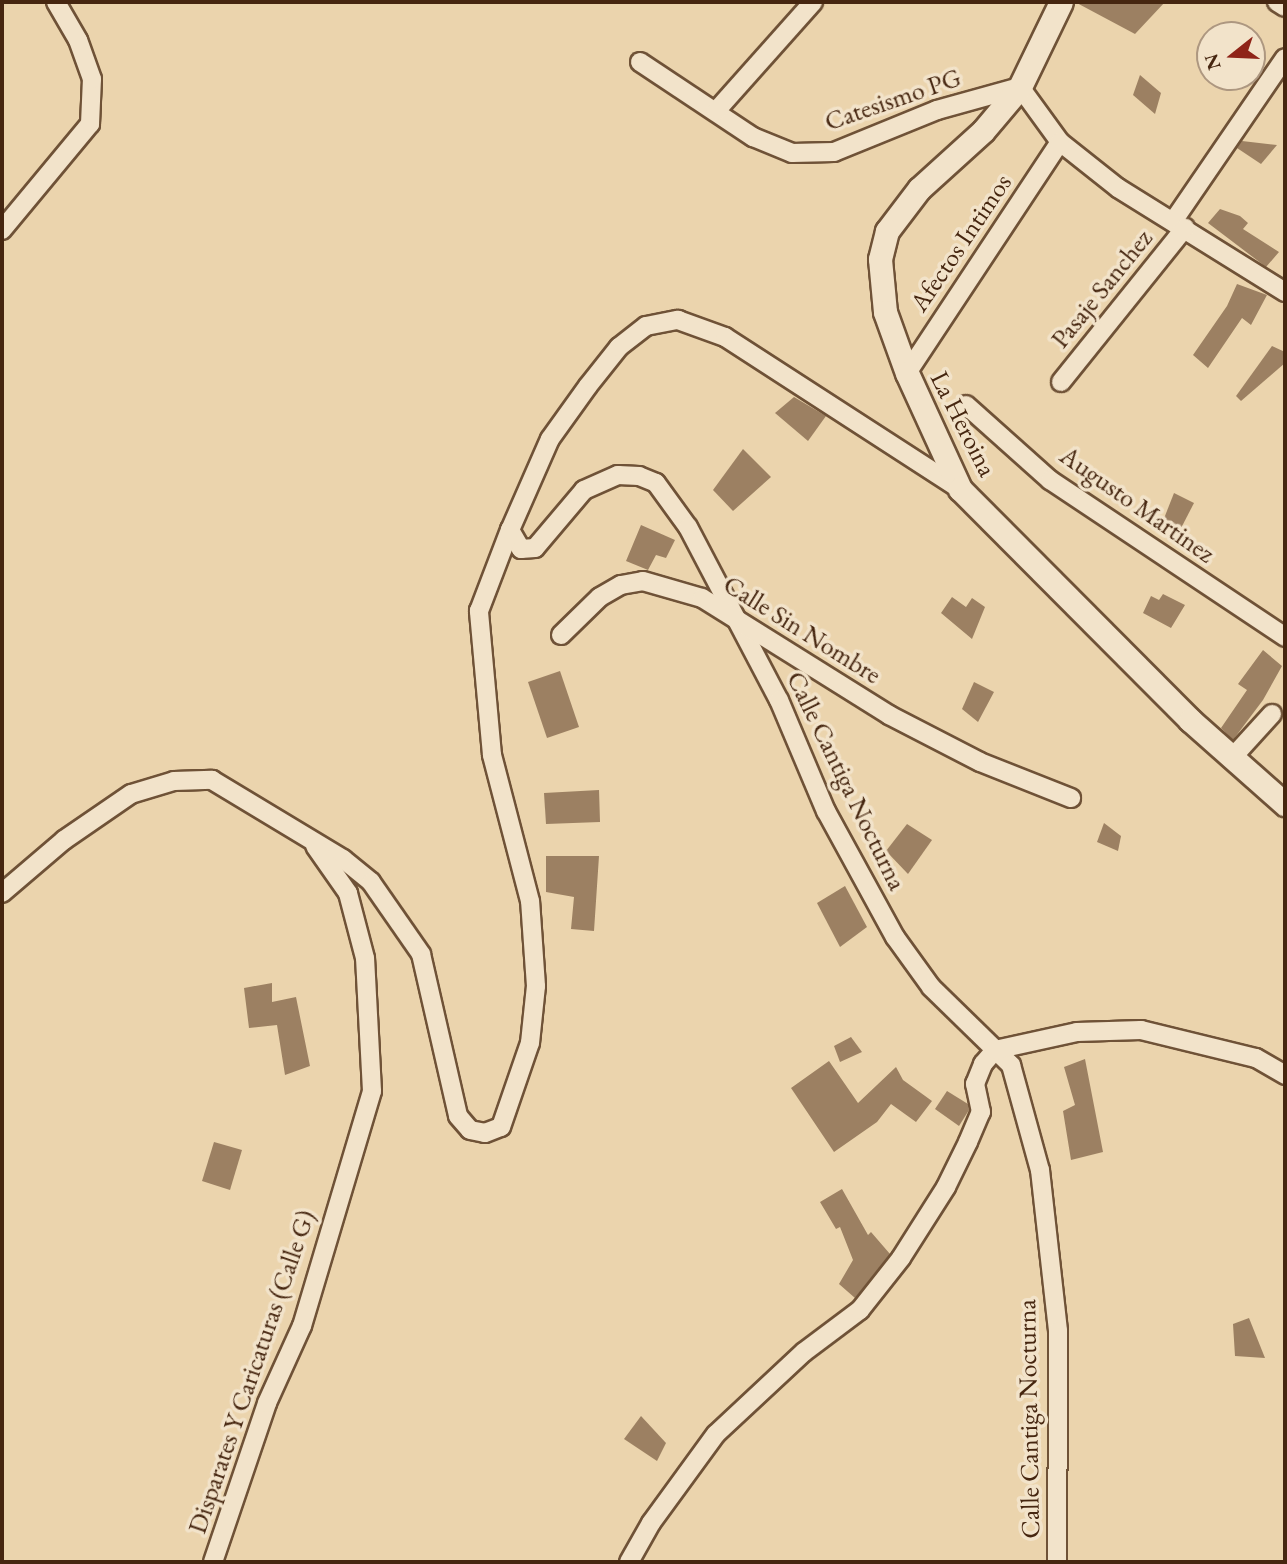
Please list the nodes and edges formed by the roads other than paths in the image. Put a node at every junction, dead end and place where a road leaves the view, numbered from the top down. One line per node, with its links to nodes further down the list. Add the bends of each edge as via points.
1 (56, 2): 12 (street, via 78,40 92,79 90,124)
2 (813, 2): 9 (street)
3 (1061, 2): 8 (street, La Heroina)
4 (1278, 2): 5 (street)
5 (1285, 7)
6 (1285, 58): 11 (street, Pasaje Sanchez)
7 (640, 62): 9 (street, Catesismo PG)
8 (1020, 87): 9 (street, Catesismo PG, via 937,110 834,152 792,153 753,136); 10 (street); 14 (street, La Heroina, via 983,131 919,189 887,230 880,259 885,312)
9 (716, 111)
10 (1060, 142): 11 (street, via 1118,188); 14 (street, Afectos Intimos)
11 (1179, 224): 13 (street); 15 (street, Pasaje Sanchez)
12 (2, 230)
13 (1285, 292)
14 (906, 373): 17 (street, La Heroina)
15 (1061, 382)
16 (966, 405): 21 (street, Augusto Martinez, via 1050,480)
17 (960, 489): 18 (street, via 725,337 678,320 646,326 619,347 550,439); 23 (street, La Heroina)
18 (510, 530): 19 (street, Calle Cantiga Nocturna, via 522,549 535,548 584,491 618,475 639,476 656,483 673,502); 26 (street, via 479,611 492,755 530,901 536,986 530,1043 501,1127 485,1133 470,1130 458,1116 421,954 372,881)
19 (731, 614): 20 (street, Calle Sin Nombre, via 702,598 643,581 621,585 600,597); 24 (street, Calle Sin Nombre, via 889,715 981,762); 28 (street, Calle Cantiga Nocturna, via 779,700 826,811 895,937 931,987)
20 (561, 635)
21 (1285, 637)
22 (1272, 714): 23 (street)
23 (1231, 759): 25 (street, La Heroina)
24 (1071, 798)
25 (1285, 804)
26 (313, 843): 27 (street, via 212,780 174,781 131,794 64,840); 30 (street, Disparates Y Caricaturas (Calle G), via 348,893 365,958 372,1091 302,1326 267,1403)
27 (2, 893)
28 (995, 1050): 29 (street, via 1077,1032 1141,1030 1256,1058); 31 (street, via 975,1084 981,1112 977,1122 946,1187 901,1258 860,1310 804,1352 716,1434 651,1523); 32 (street, Calle Cantiga Nocturna, via 1011,1065 1040,1170 1059,1331)
29 (1285, 1075)
30 (213, 1562)
31 (629, 1562)
32 (1057, 1562)

